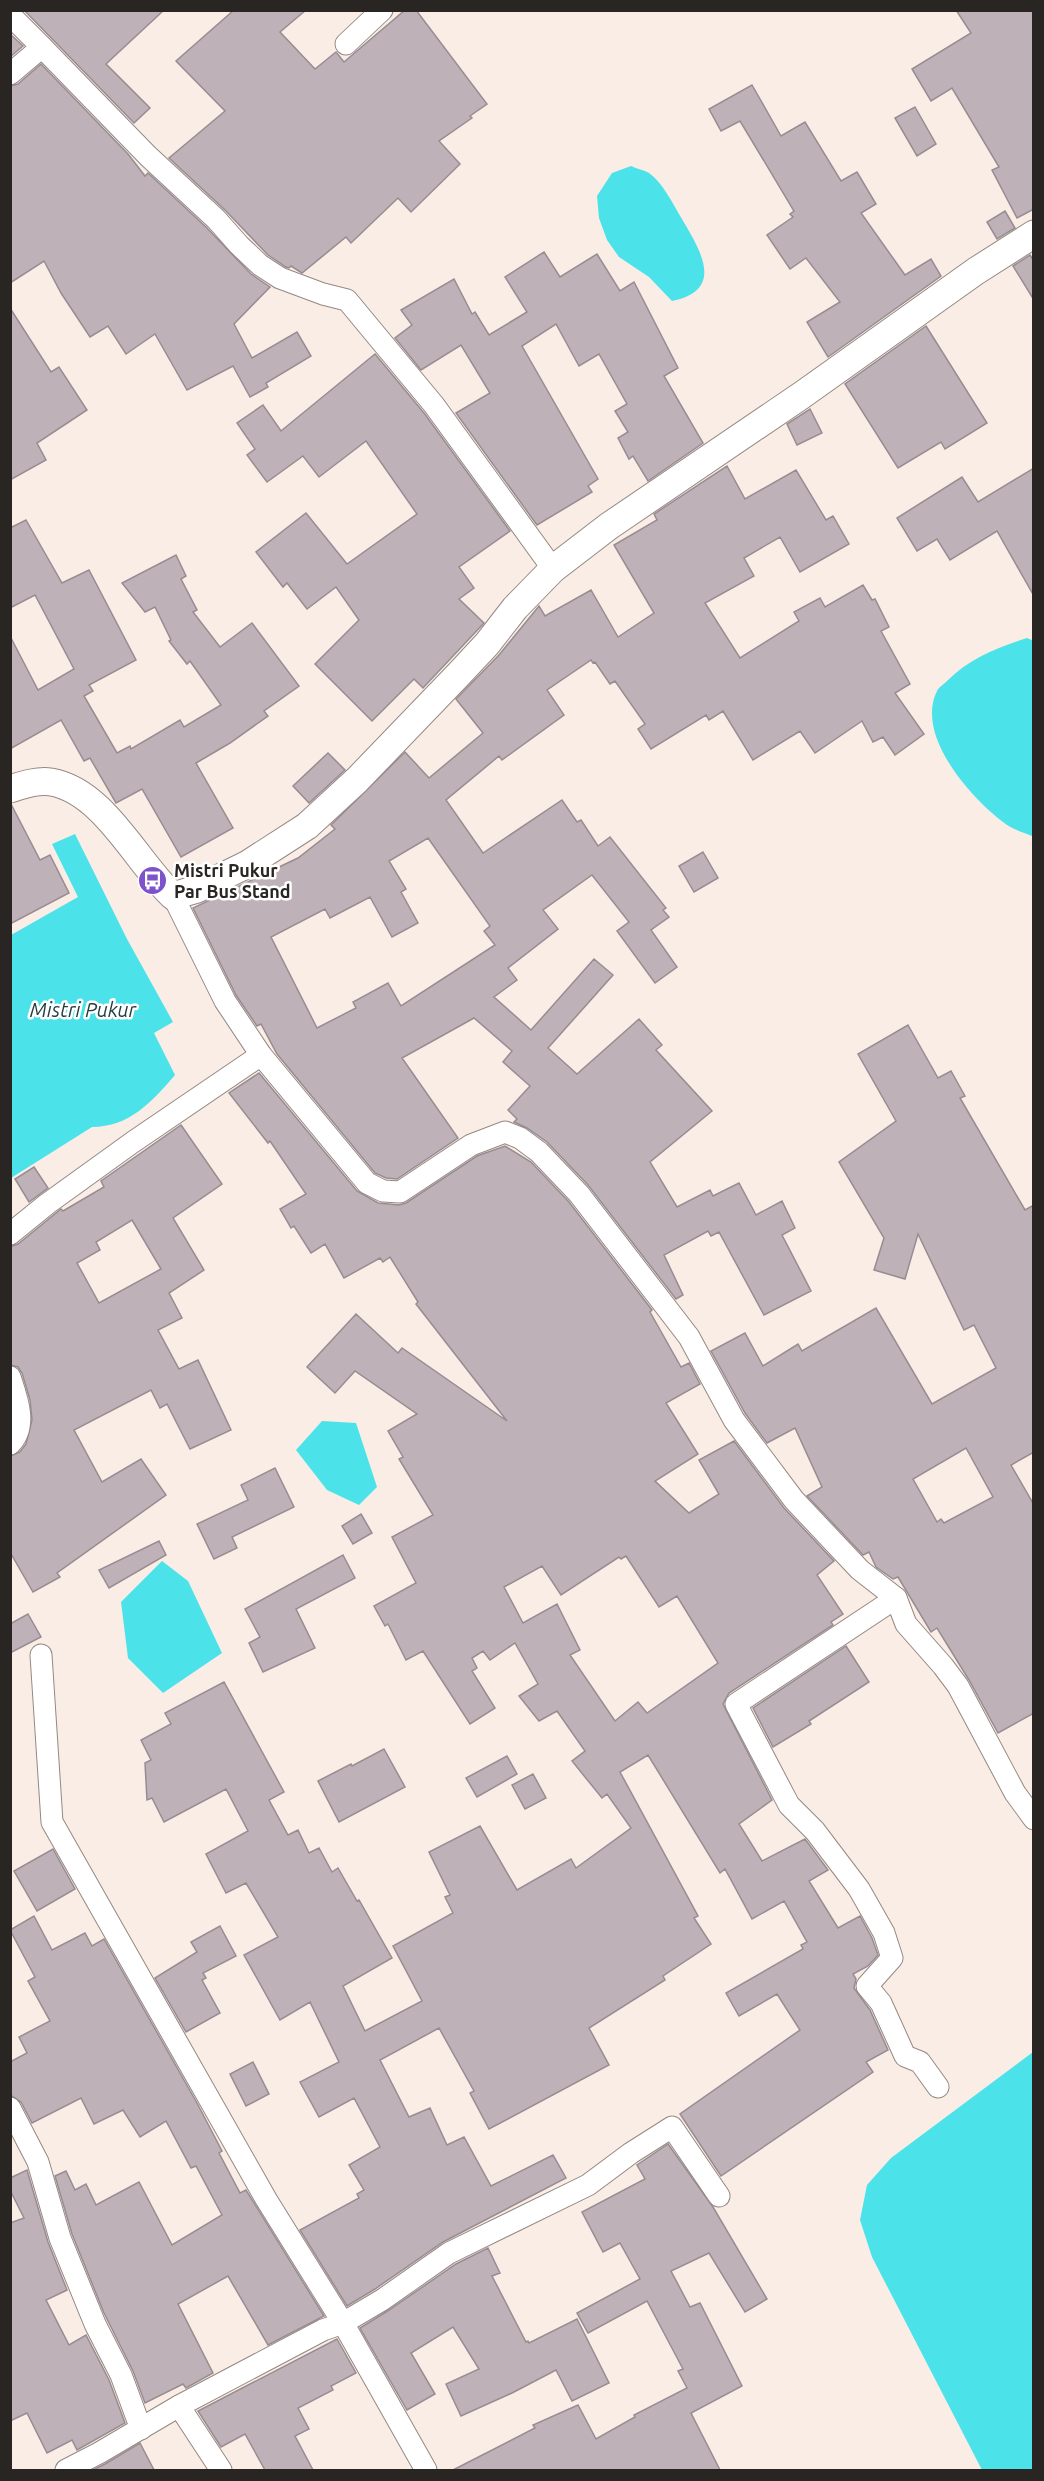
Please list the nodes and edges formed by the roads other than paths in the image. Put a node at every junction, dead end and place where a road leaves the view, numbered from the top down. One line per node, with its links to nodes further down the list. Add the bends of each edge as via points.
1 (382, 10): 3 (street)
2 (10, 15): 4 (street)
3 (346, 44)
4 (42, 47): 5 (street); 7 (street, via 260,265 280,278 347,300 434,405)
5 (10, 74)
6 (1034, 234): 7 (street, via 609,525)
7 (553, 569): 9 (street, via 480,652 357,780 307,826 248,864)
8 (10, 789): 9 (street, via 51,782 74,791 120,832)
9 (173, 896): 10 (street, via 216,984)
10 (261, 1055): 11 (street, via 133,1142); 14 (street, via 352,1168 367,1183 383,1191 400,1192 471,1145 504,1132 539,1152 579,1194 689,1337 734,1420 795,1500 860,1570)
11 (10, 1234)
12 (10, 1377): 13 (street, via 21,1424)
13 (10, 1444)
14 (896, 1598): 16 (street, via 906,1624 958,1686 1015,1793); 17 (street, via 736,1704 789,1805 815,1831 859,1889 884,1933 892,1958 867,1986 881,2003 905,2056 920,2062)
15 (41, 1655): 20 (street, via 52,1821 260,2188)
16 (1034, 1819)
17 (938, 2087)
18 (10, 2108): 22 (street, via 38,2162 60,2238)
19 (719, 2196): 20 (street, via 672,2127 588,2185 449,2253)
20 (343, 2323): 21 (street); 25 (street)
21 (179, 2406): 22 (street); 24 (street)
22 (141, 2429): 23 (street)
23 (66, 2470)
24 (221, 2470)
25 (426, 2470)

